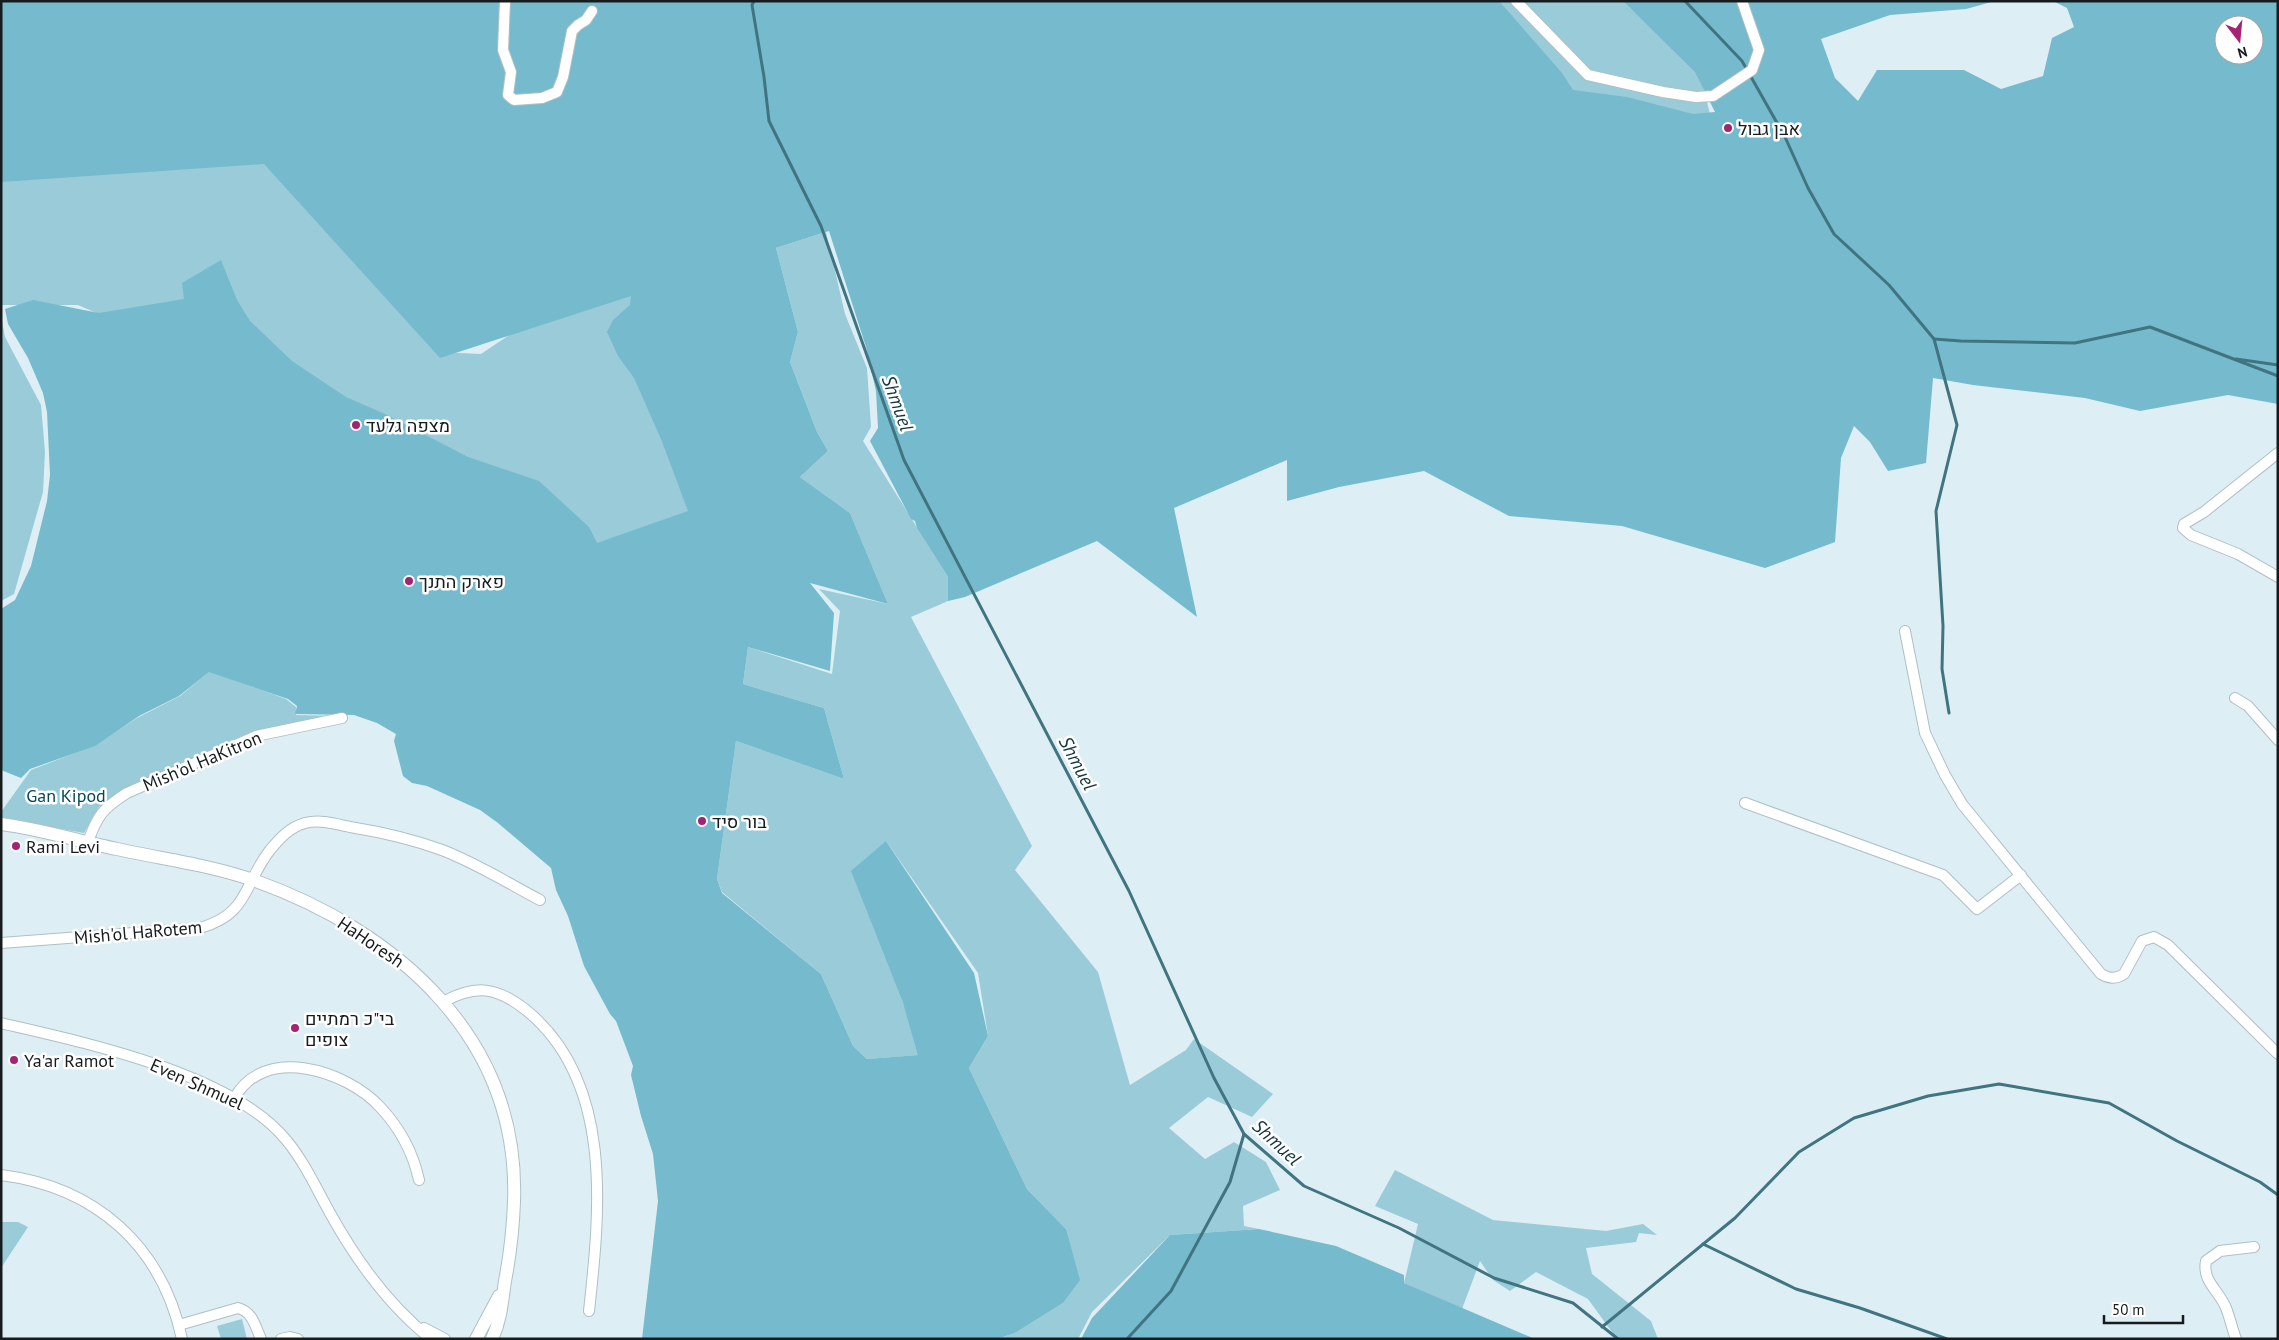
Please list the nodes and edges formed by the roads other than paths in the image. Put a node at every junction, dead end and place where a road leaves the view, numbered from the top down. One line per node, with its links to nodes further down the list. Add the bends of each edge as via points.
1 (505, 1): 4 (street, via 503,50 511,72 508,95 514,100 542,98 557,92 572,31)
2 (1516, 1): 3 (street, via 1588,75 1696,97 1713,96 1752,70 1758,50)
3 (1742, 1)
4 (592, 11)
5 (2278, 453): 6 (street, via 2184,524 2183,528 2191,535 2238,554)
6 (2278, 577)
7 (1905, 631): 14 (street, via 1925,733 1936,759 1962,804)
8 (2235, 698): 10 (street, via 2253,711)
9 (342, 718): 13 (street, Mish'ol HaKitron, via 256,736 127,793 99,815)
10 (2278, 740)
11 (1745, 803): 14 (street, via 1943,875 1977,909)
12 (1, 824): 13 (street, HaHoresh)
13 (88, 842): 15 (street, HaHoresh)
14 (2021, 875): 20 (street, via 2102,974 2108,978 2124,974 2142,942 2154,937 2168,945)
15 (253, 880): 16 (street, Mish'ol HaRotem, via 284,834 306,822 323,822 389,834 441,850); 17 (street, Mish'ol HaRotem, via 238,907 221,921 200,928); 18 (street, HaHoresh, via 330,914 392,953 418,974)
16 (540, 900)
17 (1, 943)
18 (443, 1002): 25 (street, HaHoresh, via 469,1036 503,1107 514,1170 513,1227); 26 (street, via 474,990 503,994 534,1017 553,1037 574,1071 591,1123 595,1152 598,1220)
19 (2, 1026): 21 (street, Even Shmuel, via 97,1046 144,1060)
20 (2278, 1054)
21 (234, 1098): 23 (street, via 252,1076 273,1069 326,1072 379,1105 410,1150); 27 (street, Even Shmuel, via 259,1114 288,1141 362,1263 387,1297)
22 (1, 1176): 28 (street, via 62,1189 118,1224 154,1265)
23 (419, 1180)
24 (2254, 1247): 37 (street, via 2220,1251 2206,1261 2204,1271 2225,1306)
25 (505, 1282): 35 (street, HaHoresh); 36 (street, HaHoresh, via 500,1316)
26 (588, 1311)
27 (410, 1320): 33 (street, Even Shmuel); 34 (street, Even Shmuel)
28 (179, 1324): 29 (street); 30 (street, via 238,1308 246,1310 253,1318)
29 (182, 1339)
30 (260, 1339)
31 (281, 1339): 32 (street)
32 (298, 1339)
33 (431, 1339)
34 (445, 1339)
35 (476, 1339)
36 (492, 1339)
37 (2236, 1339)

